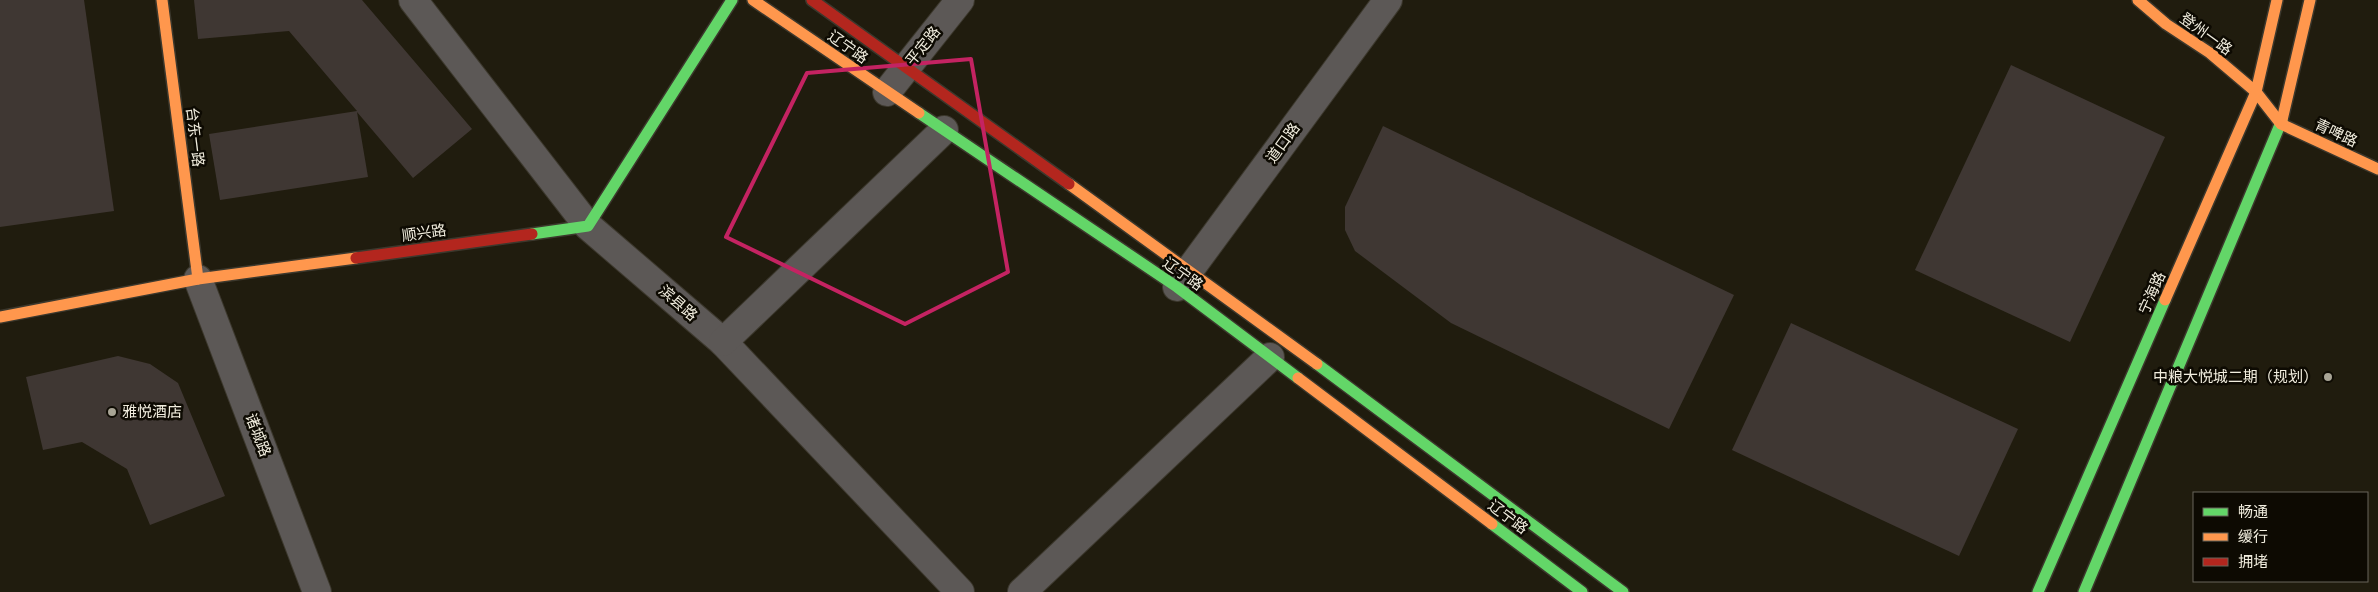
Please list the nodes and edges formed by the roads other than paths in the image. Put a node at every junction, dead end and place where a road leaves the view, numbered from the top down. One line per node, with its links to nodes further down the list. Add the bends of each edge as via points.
1 (162, 0): 19 (street, 台东一路)
2 (413, 0): 17 (street, 滨县路)
3 (732, 0): 17 (street)
4 (753, 0): 12 (street, 辽宁路)
5 (812, 0): 11 (street, 辽宁路)
6 (960, 0): 11 (street, 平定路)
7 (1388, 0): 18 (street, 道口路)
8 (2138, 0): 13 (street, 登州一路)
9 (2277, 0): 13 (street, 宁海路)
10 (2310, 0): 14 (street)
11 (906, 67): 12 (street, 平定路); 18 (street, 辽宁路)
12 (887, 92): 15 (street, 辽宁路)
13 (2256, 92): 14 (street, 登州一路); 28 (street, 宁海路)
14 (2281, 124): 16 (street, 青啤路); 29 (street)
15 (944, 130): 18 (street, 辽宁路); 21 (street)
16 (2378, 170)
17 (588, 226): 19 (street, 顺兴路); 21 (street, 滨县路)
18 (1183, 278): 22 (street, 辽宁路); 27 (street, 辽宁路)
19 (198, 279): 20 (street, 顺兴路); 23 (street, 诸城路)
20 (0, 317)
21 (723, 342): 24 (street, 滨县路)
22 (1270, 357): 25 (street); 26 (street, 辽宁路)
23 (318, 592)
24 (960, 592)
25 (1022, 592)
26 (1582, 592)
27 (1623, 592)
28 (2038, 592)
29 (2084, 592)

